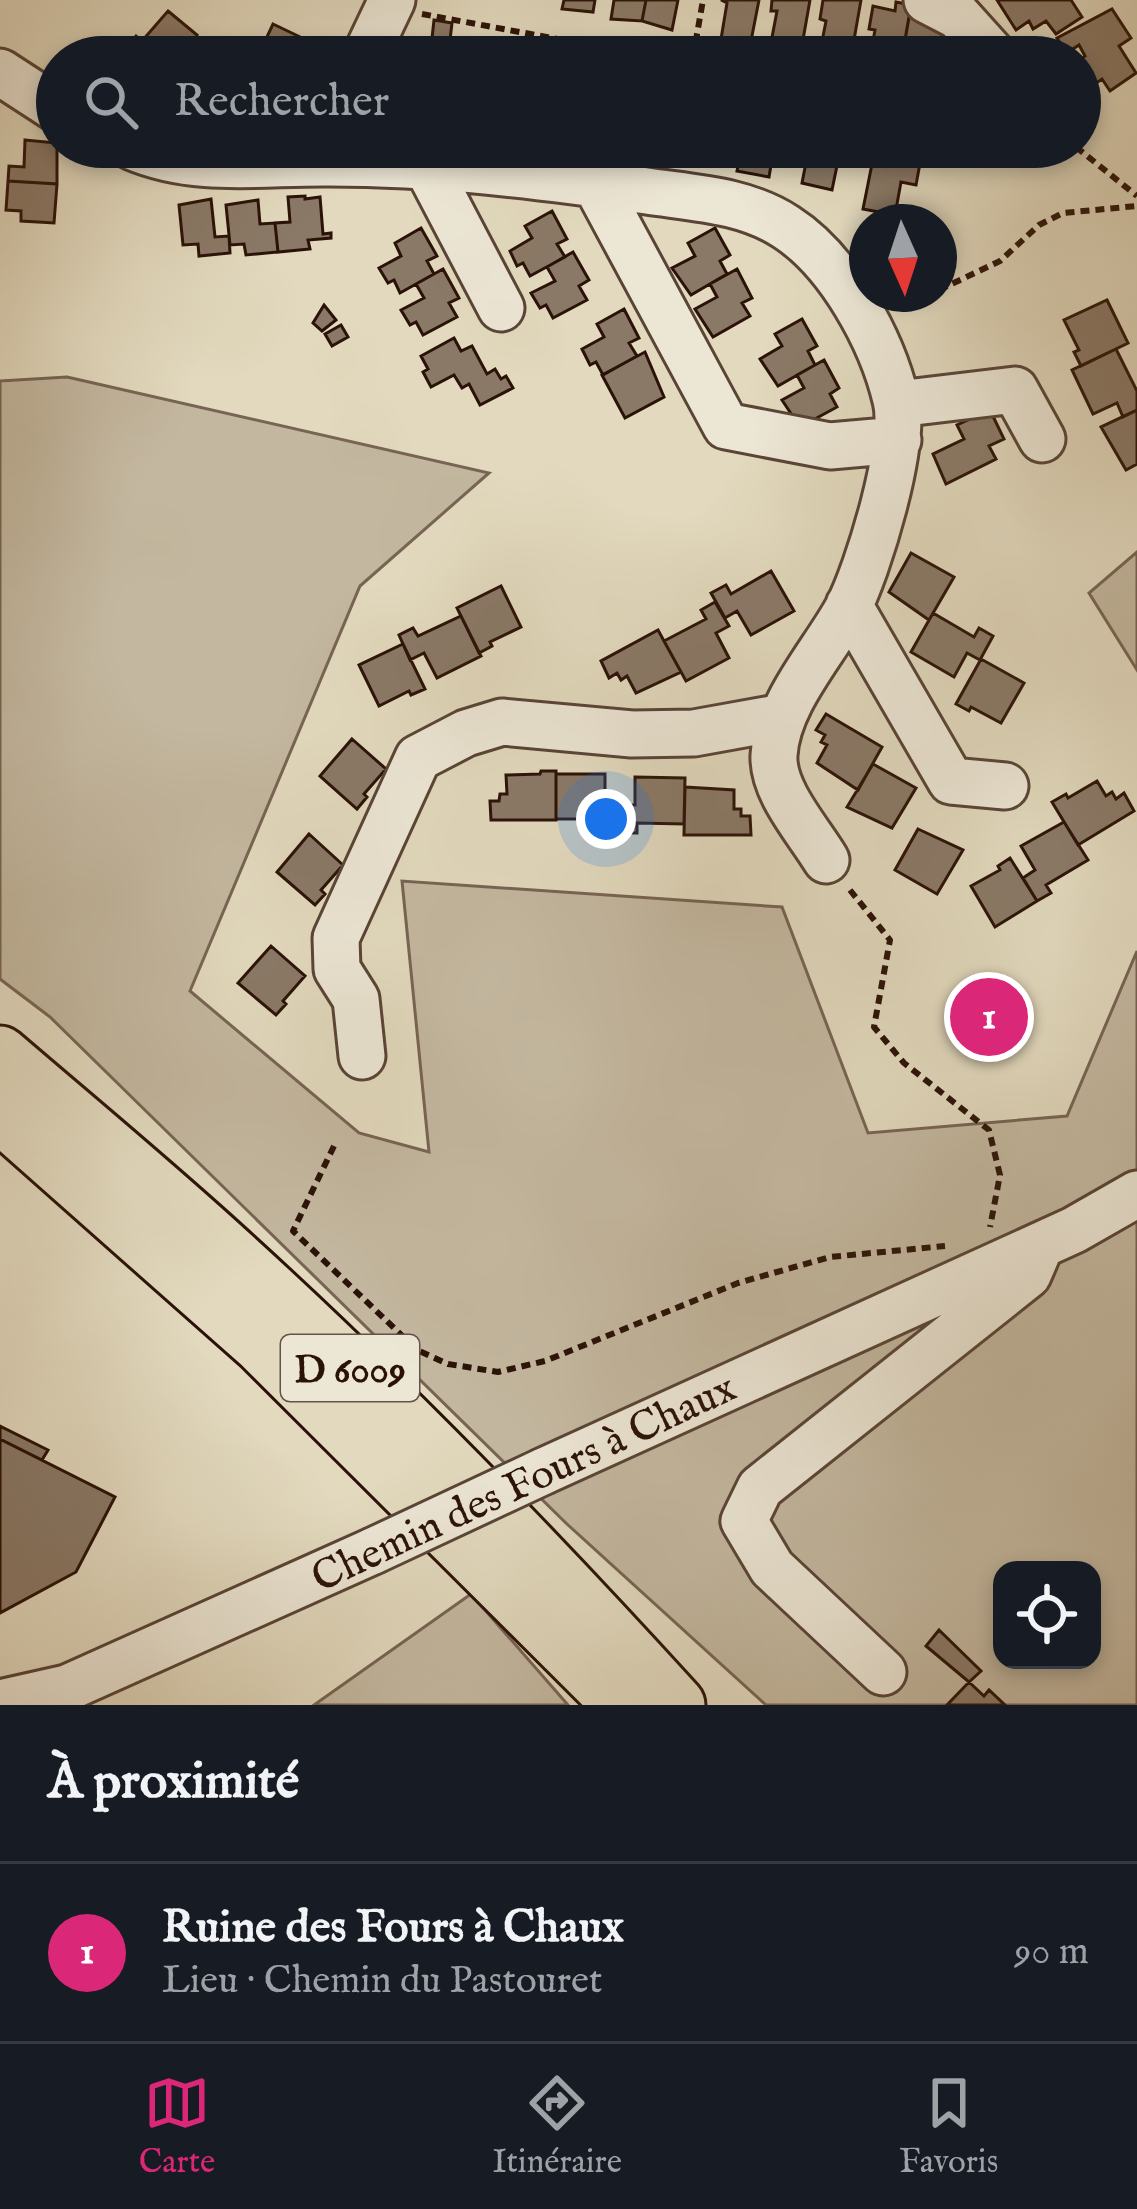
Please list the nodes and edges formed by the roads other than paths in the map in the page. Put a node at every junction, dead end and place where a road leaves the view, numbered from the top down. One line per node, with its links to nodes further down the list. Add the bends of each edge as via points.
1 (927, 0): 4 (street)
2 (390, 4): 3 (street)
3 (375, 36)
4 (976, 36)
5 (0, 72): 6 (street)
6 (36, 95)
7 (427, 168): 10 (street)
8 (445, 168): 9 (street)
9 (595, 184): 11 (street, via 739,205 788,228 836,274 874,338); 11 (street, via 726,427 830,446)
10 (501, 308)
11 (898, 422): 12 (street, via 1015,390); 13 (street, via 877,524)
12 (1042, 440)
13 (849, 605): 14 (street); 15 (street, via 951,781)
14 (783, 717): 16 (street, via 774,757 779,784); 18 (street, via 652,734 502,722 418,758 336,938 337,969 356,999)
15 (1005, 786)
16 (826, 860)
17 (0, 1054): 25 (main road, D 6009, via 393,1409)
18 (362, 1056)
19 (0, 1113): 24 (main road, D 6009, via 262,1346)
20 (1137, 1194): 21 (street, Chemin des Fours à Chaux)
21 (1040, 1245): 22 (street, via 1028,1275 760,1488 744,1522 772,1568); 23 (street, Chemin des Fours à Chaux, bridge, via 984,1260 67,1688)
22 (883, 1672)
23 (0, 1703)
24 (622, 1705)
25 (676, 1705)

